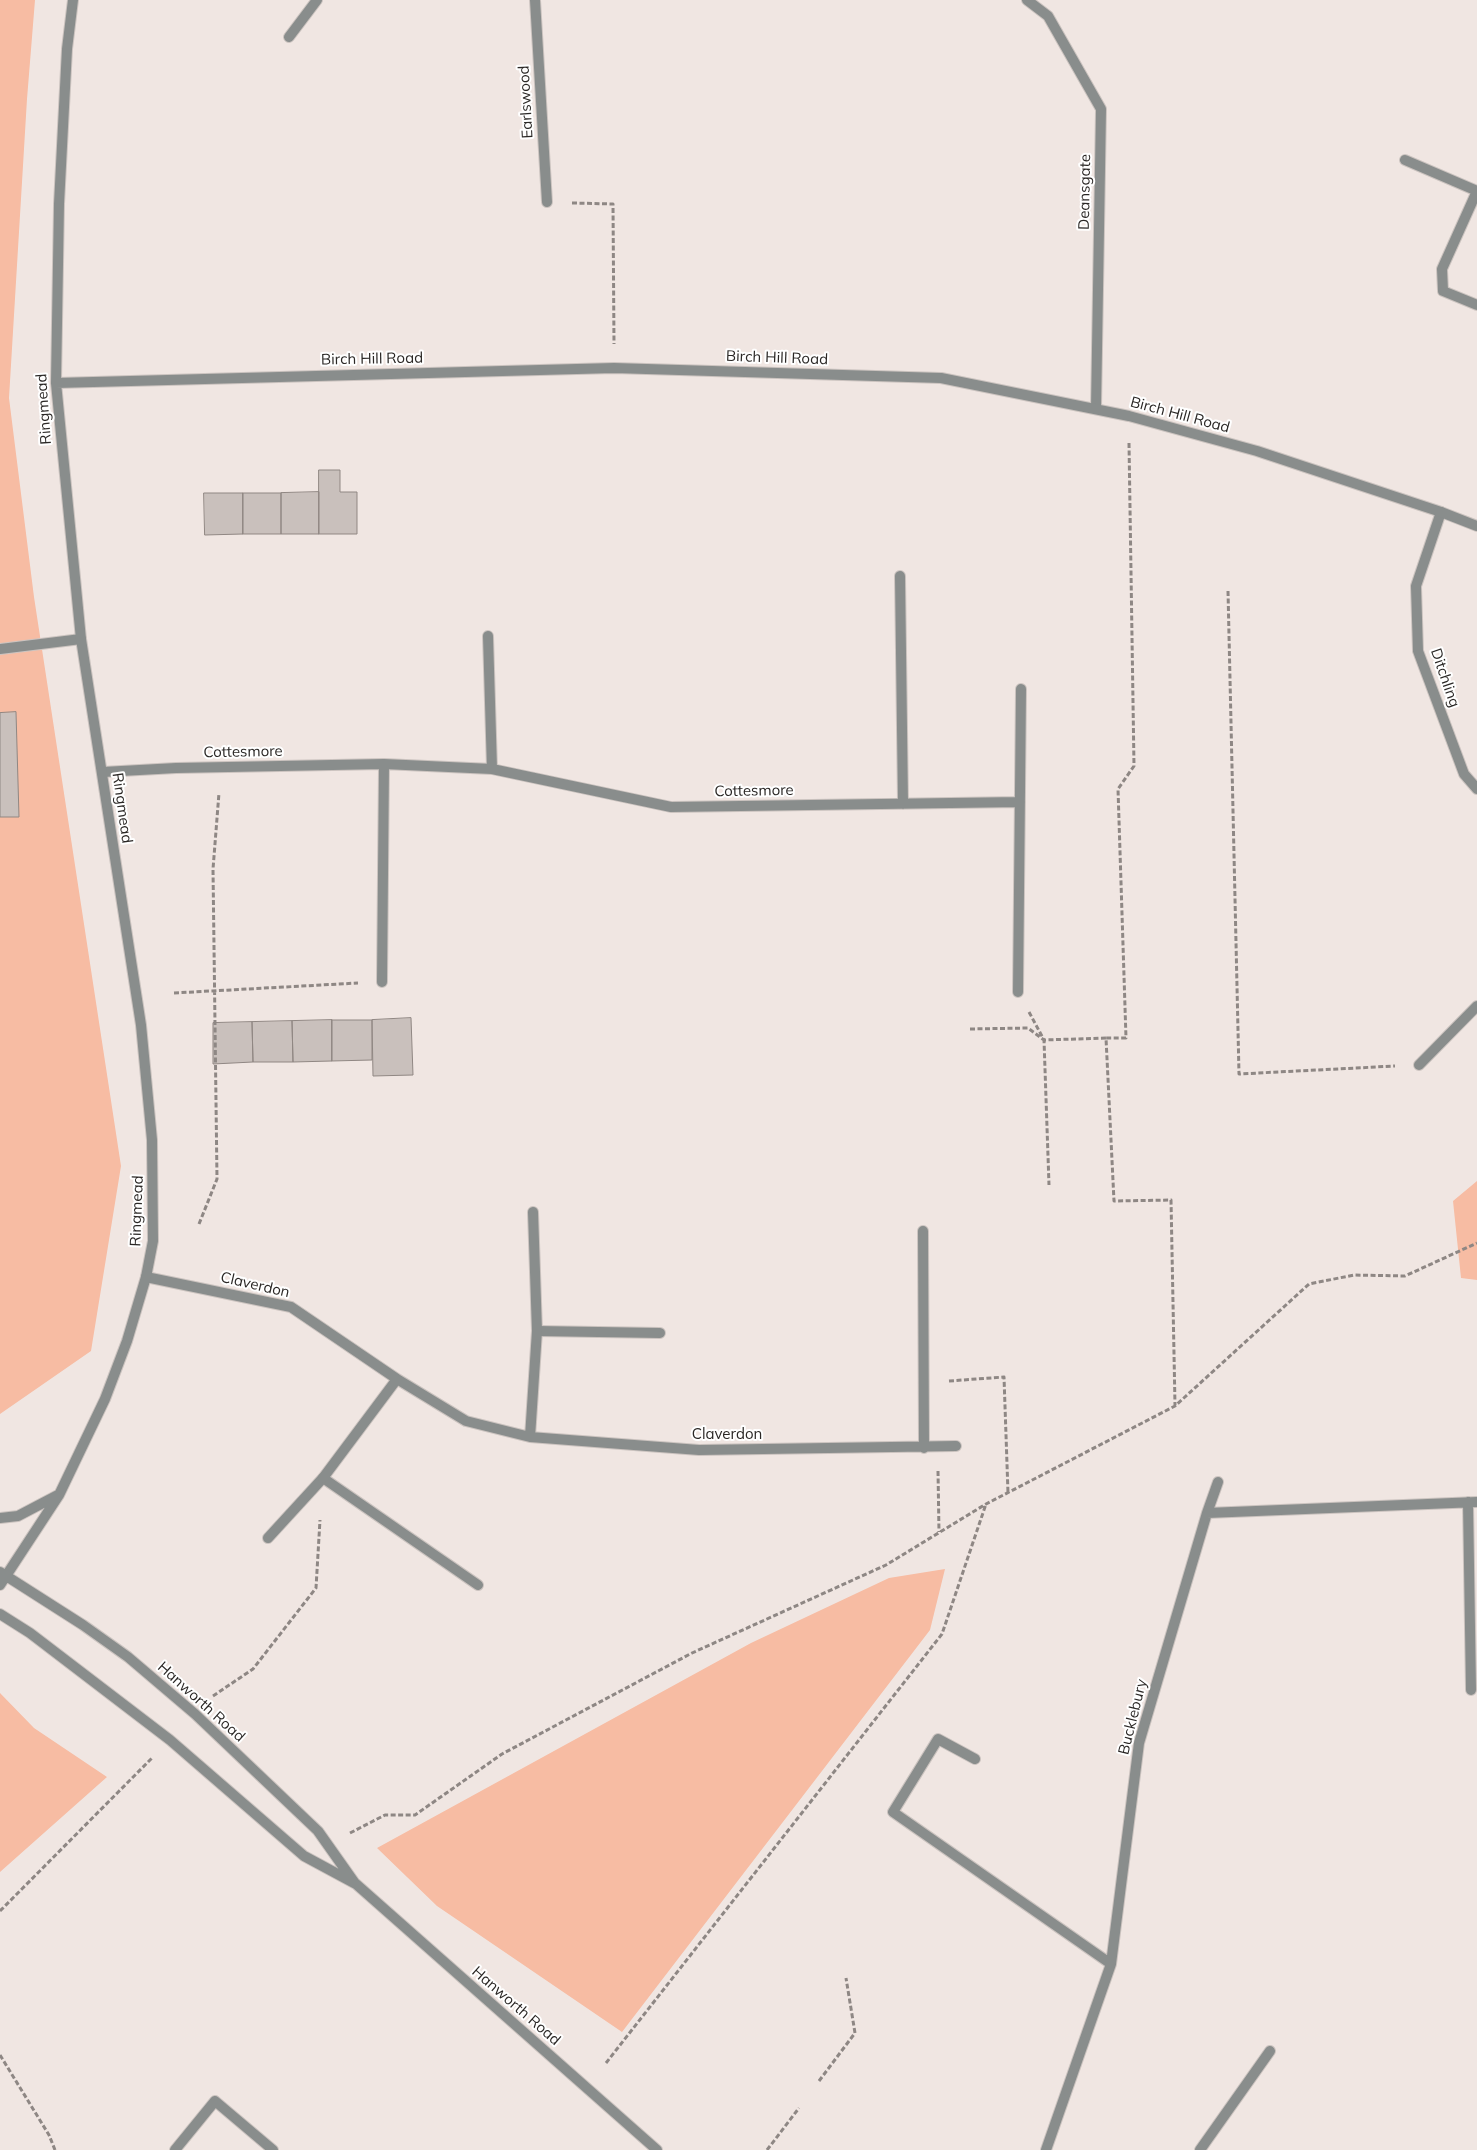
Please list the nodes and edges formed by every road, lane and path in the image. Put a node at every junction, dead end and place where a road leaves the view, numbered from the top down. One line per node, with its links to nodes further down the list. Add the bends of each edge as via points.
1 (73, 0): 11 (street, Ringmead, via 66,49 59,204)
2 (317, 0): 5 (street)
3 (534, 0): 8 (street, Earlswood)
4 (1027, 0): 12 (street, Deansgate, via 1048,16 1101,109)
5 (289, 37)
6 (1406, 160): 7 (street)
7 (1477, 191): 9 (street, via 1442,269 1443,291)
8 (547, 202): 10 (path, via 613,204)
9 (1477, 305)
10 (614, 368): 11 (street, Birch Hill Road); 12 (street, Birch Hill Road, via 941,378)
11 (56, 383): 19 (street, Ringmead)
12 (1096, 409): 13 (street, Birch Hill Road)
13 (1129, 416): 14 (street, Birch Hill Road, via 1257,451); 35 (path, via 1134,766 1118,789 1126,1038)
14 (1441, 512): 15 (street, Birch Hill Road); 26 (street, Ditchling, via 1416,586 1418,652 1464,774)
15 (1477, 526)
16 (900, 576): 28 (street)
17 (1228, 591): 37 (path, via 1239,1074)
18 (488, 636): 24 (street)
19 (81, 639): 20 (street); 25 (street, Ringmead)
20 (0, 649)
21 (1021, 689): 27 (street)
22 (384, 764): 23 (street, Cottesmore); 24 (street, Cottesmore); 29 (street)
23 (221, 767): 25 (street, Cottesmore); 30 (path, via 213,869)
24 (492, 769): 28 (street, Cottesmore, via 671,807)
25 (103, 772): 43 (street, Ringmead, via 141,1025 152,1140 153,1240)
26 (1477, 790)
27 (1020, 802): 28 (street, Cottesmore); 31 (street)
28 (903, 804)
29 (382, 982): 30 (path)
30 (214, 991): 32 (path); 40 (path, via 217,1179)
31 (1018, 992): 36 (path)
32 (174, 993)
33 (1477, 1006): 37 (street)
34 (970, 1029): 36 (path, via 1028,1028)
35 (1106, 1038): 36 (path); 48 (path, via 1114,1201 1171,1200)
36 (1044, 1040): 38 (path)
37 (1419, 1065)
38 (1049, 1185)
39 (533, 1212): 44 (street)
40 (199, 1224)
41 (922, 1231): 47 (street)
42 (1477, 1243): 48 (path, via 1405,1276 1354,1275 1308,1284)
43 (146, 1277): 46 (street, Claverdon, via 290,1308); 56 (street, Ringmead, via 105,1399)
44 (537, 1331): 45 (street); 49 (street)
45 (660, 1333)
46 (397, 1379): 49 (street, Claverdon, via 466,1421); 53 (street)
47 (923, 1383): 52 (street); 55 (path, via 1004,1377)
48 (1175, 1406): 55 (path)
49 (530, 1437): 52 (street, Claverdon, via 699,1450)
50 (956, 1446): 51 (street, Claverdon)
51 (938, 1447): 52 (street, Claverdon); 61 (path)
52 (924, 1448)
53 (323, 1478): 62 (street); 65 (street); 68 (path, via 316,1588 253,1669)
54 (1218, 1482): 59 (street, Bucklebury)
55 (1008, 1493): 58 (path)
56 (59, 1494): 60 (street, via 18,1516); 63 (street, Ringmead)
57 (1473, 1502): 59 (street); 67 (street)
58 (986, 1504): 61 (path); 78 (path, via 942,1634)
59 (1207, 1513): 74 (street, Bucklebury, via 1139,1743)
60 (0, 1518)
61 (939, 1533): 71 (path, via 886,1565 692,1654 502,1754 415,1815 385,1814)
62 (268, 1538)
63 (3, 1574): 64 (street, Ringmead); 72 (street, Hanworth Road, via 128,1657 195,1714 318,1831)
64 (0, 1585)
65 (478, 1585)
66 (0, 1614): 72 (street, Hanworth Road, via 30,1632 170,1740 304,1856)
67 (1471, 1690)
68 (212, 1696)
69 (158, 1752): 73 (path)
70 (975, 1759): 74 (street, via 938,1739 893,1812)
71 (349, 1833)
72 (356, 1884): 85 (street, Hanworth Road)
73 (0, 1911)
74 (1111, 1964): 81 (street, Bucklebury)
75 (846, 1978): 79 (path, via 856,2033)
76 (1270, 2051): 87 (street)
77 (0, 2055): 82 (path)
78 (606, 2063)
79 (819, 2081)
80 (798, 2108): 86 (path)
81 (1050, 2148)
82 (56, 2150)
83 (175, 2150): 84 (street, via 215,2101)
84 (273, 2150)
85 (657, 2150)
86 (767, 2150)
87 (1200, 2150)

